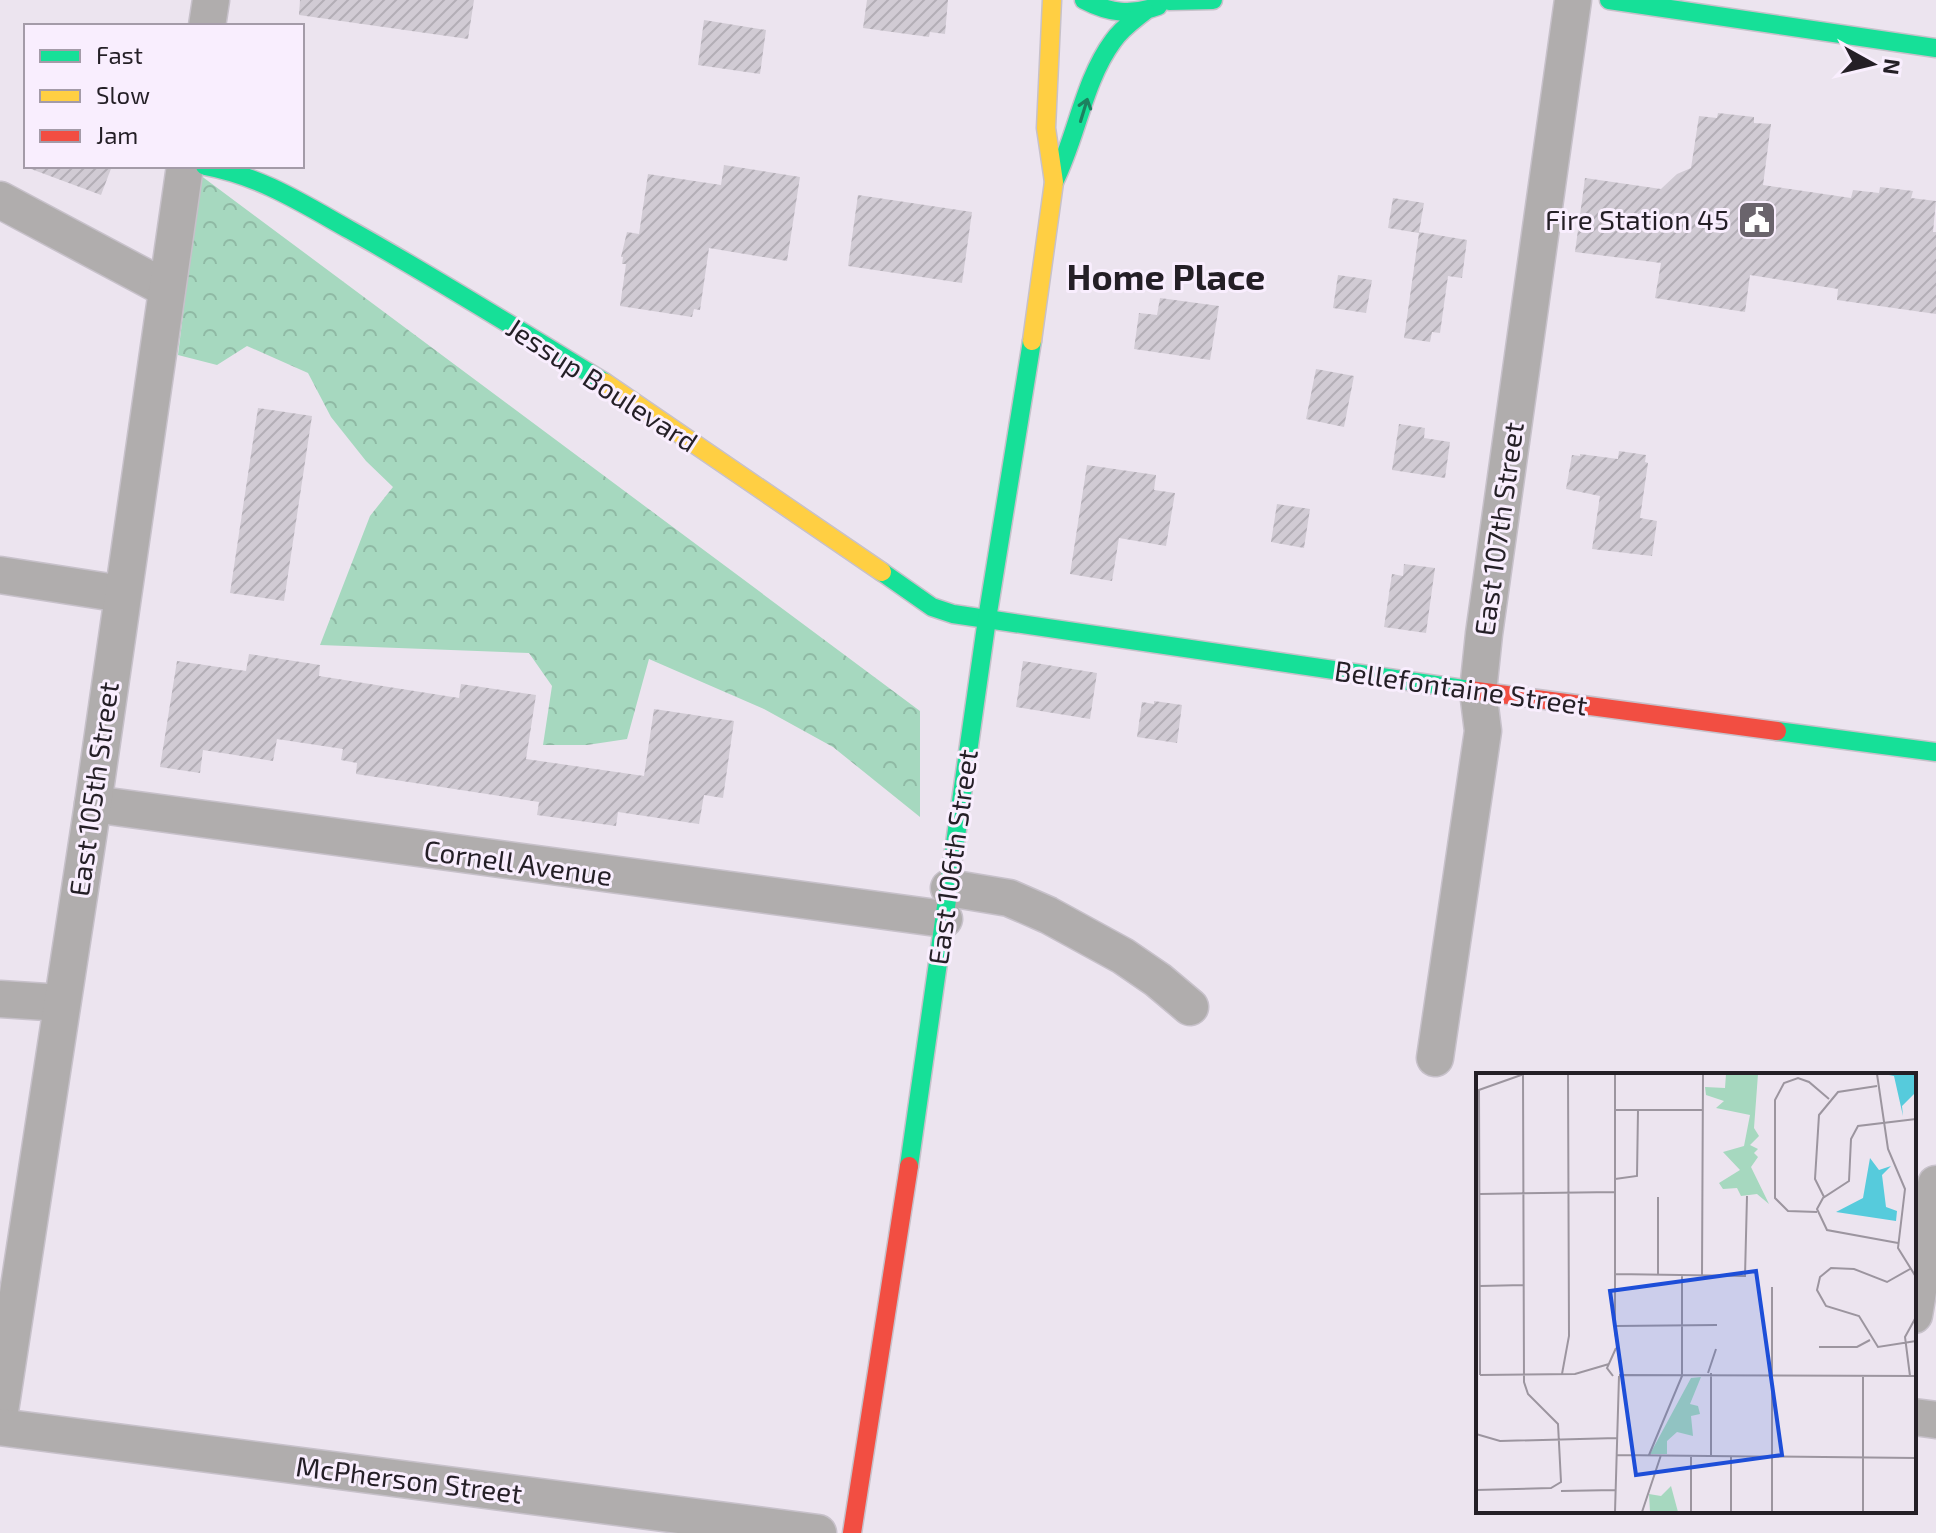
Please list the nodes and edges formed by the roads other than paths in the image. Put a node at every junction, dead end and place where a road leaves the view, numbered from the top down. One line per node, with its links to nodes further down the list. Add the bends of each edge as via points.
1 (211, 0): 9 (street)
2 (1052, 0): 13 (street, East 106th Street, via 1046,128)
3 (1084, 0): 8 (street, via 1115,12)
4 (1170, 0): 5 (street); 8 (street)
5 (1213, 0)
6 (1573, 0): 19 (street, East 107th Street)
7 (1609, 0): 10 (street)
8 (1145, 11): 13 (street, East 106th Street, one-way to 8, via 1110,44)
9 (207, 24)
10 (1936, 48)
11 (185, 168): 15 (street, East 105th Street)
12 (216, 168): 18 (street, Jessup Boulevard, via 264,182 609,385 932,607)
13 (1054, 182): 18 (street, East 106th Street)
14 (0, 200): 15 (street)
15 (167, 289): 17 (street, East 105th Street)
16 (0, 575): 17 (street)
17 (122, 594): 21 (street, East 105th Street)
18 (987, 619): 19 (street, Bellefontaine Street); 22 (street, East 106th Street)
19 (1478, 691): 20 (street, Bellefontaine Street); 26 (street, East 107th Street, via 1483,731)
20 (1936, 752)
21 (93, 804): 22 (street, Cornell Avenue); 24 (street, East 105th Street)
22 (947, 904): 25 (street, via 1009,898 1123,956); 34 (street, East 106th Street)
23 (0, 999): 24 (street)
24 (62, 1003): 29 (street, East 105th Street)
25 (1190, 1007)
26 (1435, 1058)
27 (1936, 1184): 28 (street)
28 (1916, 1303)
29 (0, 1411)
30 (1916, 1417): 31 (street)
31 (1936, 1420)
32 (0, 1427): 33 (street, McPherson Street)
33 (818, 1533)
34 (852, 1533)

